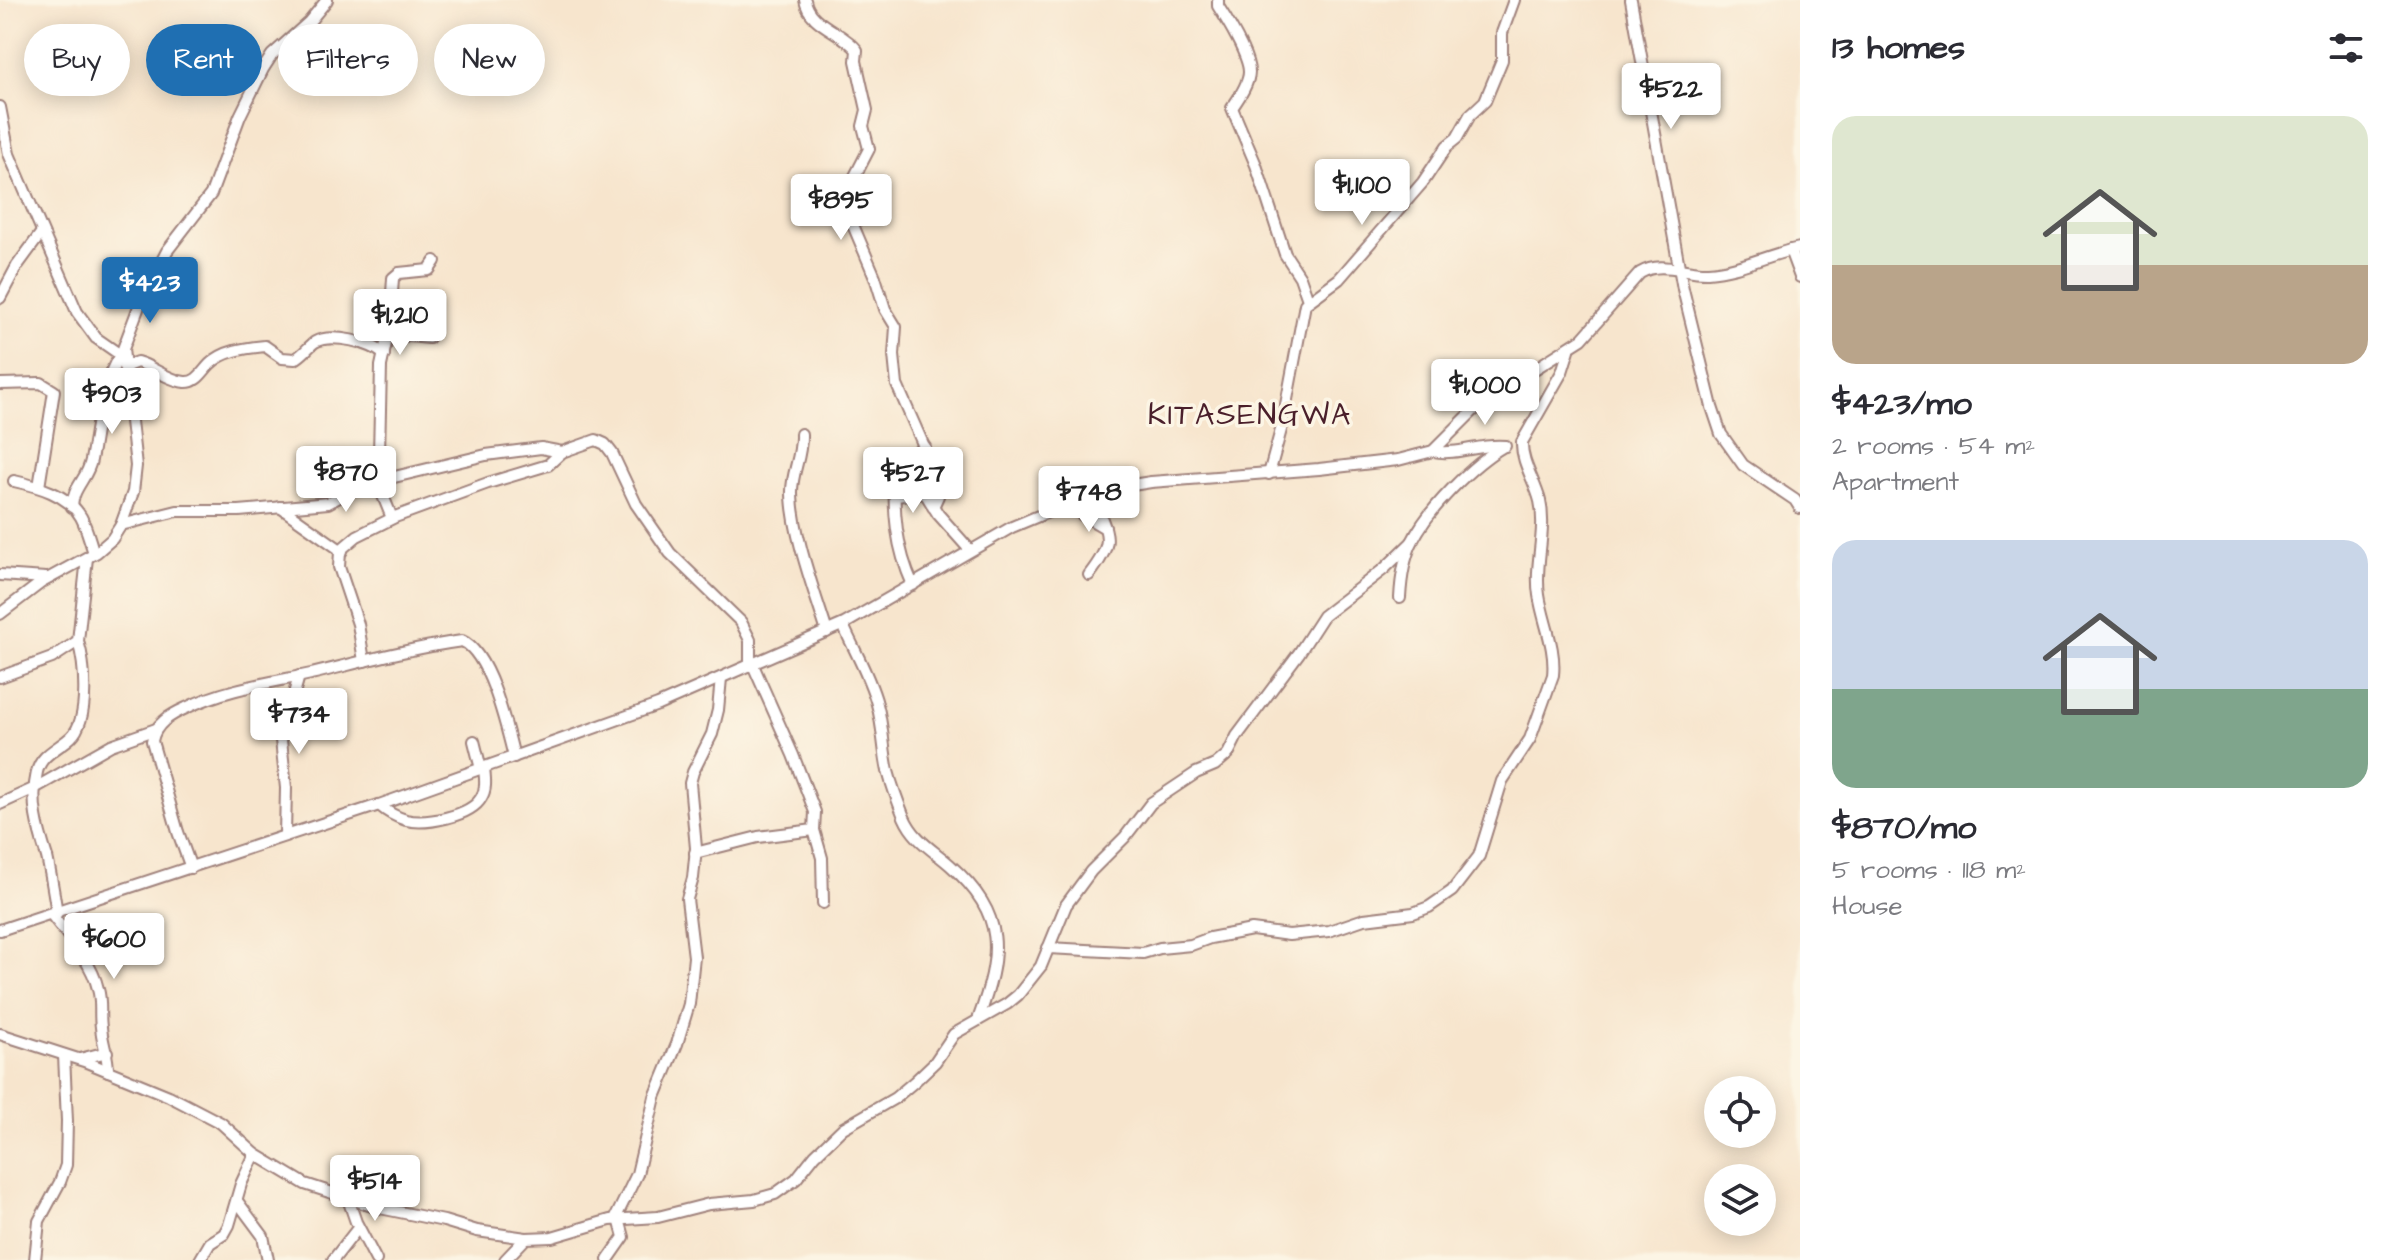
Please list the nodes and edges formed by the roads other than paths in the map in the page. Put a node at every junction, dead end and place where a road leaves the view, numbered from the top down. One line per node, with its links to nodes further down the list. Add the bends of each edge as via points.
1 (327, 0): 18 (street, via 263,69 211,194 150,280)
2 (805, 0): 22 (street, via 809,14 857,50 869,149 854,178 851,217 896,327 897,385)
3 (1218, 0): 13 (street, via 1249,68 1232,108 1285,254)
4 (1514, 0): 13 (street, via 1502,33 1502,60 1485,101 1339,279)
5 (1631, 0): 10 (street)
6 (0, 107): 7 (street, via 9,154)
7 (42, 232): 12 (street); 18 (street, via 85,325)
8 (1795, 249): 10 (street, via 1728,269); 11 (street)
9 (435, 261): 14 (street, via 429,270 395,275)
10 (1679, 269): 16 (street, via 1655,266 1640,273); 36 (street, via 1721,434 1743,465)
11 (1800, 277)
12 (0, 298)
13 (1308, 300): 26 (street)
14 (388, 334): 15 (street); 17 (street)
15 (429, 338)
16 (1569, 350): 23 (street, via 1481,403); 25 (street)
17 (384, 355): 18 (street, via 366,343 324,339 295,359 282,358 265,346 240,349 212,362 188,382); 27 (street)
18 (122, 359): 33 (street, via 106,385 91,460 72,496); 38 (street, via 136,466)
19 (0, 384): 29 (street, via 41,383 54,391)
20 (801, 434): 51 (street, via 793,509)
21 (1504, 446): 23 (street); 25 (street); 40 (street, via 1451,492)
22 (925, 447): 31 (street, via 895,471); 35 (street, via 938,496)
23 (1433, 451): 26 (street, via 1398,460)
24 (562, 452): 27 (street, via 541,448 486,455); 37 (street, via 538,469); 54 (street, via 591,440 605,444 636,504 670,553 741,622 750,640)
25 (1521, 453): 72 (street, via 1540,504 1538,589 1553,675 1530,739 1502,781 1482,849 1452,891 1413,913 1364,919 1329,931 1289,935 1259,929 1130,954)
26 (1269, 474): 30 (street, via 1151,482)
27 (379, 480): 34 (street, via 328,503); 37 (street)
28 (14, 481): 29 (street)
29 (39, 487): 33 (street)
30 (1093, 495): 32 (street); 39 (street)
31 (895, 496): 35 (street, via 925,493); 47 (street, via 899,551)
32 (1072, 502): 39 (street); 41 (street)
33 (72, 507): 43 (street, via 81,517)
34 (280, 507): 38 (street, via 177,511); 42 (street)
35 (933, 507): 41 (street)
36 (1800, 508)
37 (392, 518): 42 (street, via 357,536)
38 (121, 525): 43 (street)
39 (1105, 528): 45 (street, via 1107,548)
40 (1412, 542): 48 (street); 72 (street, via 1323,616 1228,754 1161,794 1143,811 1078,886)
41 (970, 550): 47 (street)
42 (342, 551): 53 (street, via 339,567)
43 (91, 556): 46 (street); 52 (street)
44 (0, 575): 46 (street)
45 (1089, 575)
46 (48, 578): 49 (street)
47 (913, 585): 50 (street)
48 (1400, 598)
49 (0, 614)
50 (843, 625): 51 (street); 73 (street, via 878,706 889,774 910,829 971,887 993,927 997,948)
51 (827, 632): 54 (street)
52 (78, 641): 56 (street, via 52,658); 62 (street, via 84,670 79,723 71,737 40,762)
53 (364, 661): 55 (street); 60 (street, via 462,641 469,644 485,669)
54 (752, 665): 57 (street); 65 (street, via 802,775 815,812)
55 (299, 676): 58 (street, via 200,701); 66 (street, via 281,740)
56 (0, 677)
57 (721, 678): 60 (street); 67 (street, via 716,722 690,783)
58 (156, 729): 62 (street, via 111,745); 68 (street, via 152,741 159,770)
59 (474, 741): 61 (street)
60 (514, 757): 61 (street)
61 (482, 768): 64 (street); 64 (street, via 485,788 471,810 414,821)
62 (35, 788): 63 (street); 70 (street, via 36,824 48,862)
63 (0, 804)
64 (379, 805): 66 (street)
65 (814, 830): 67 (street); 69 (street, via 822,858)
66 (285, 835): 68 (street)
67 (695, 853): 82 (street, via 687,899 694,957 687,1014 655,1097 637,1174)
68 (191, 868): 70 (street)
69 (823, 903)
70 (54, 914): 71 (street); 75 (street, via 98,986)
71 (0, 930)
72 (1048, 948): 73 (street, via 1018,995)
73 (978, 1020): 82 (street, via 954,1034 935,1062 904,1091 843,1128 775,1194 658,1217)
74 (0, 1034): 76 (street)
75 (107, 1052): 77 (street); 78 (street)
76 (64, 1055): 77 (street); 85 (street, via 66,1165 39,1221)
77 (80, 1059): 78 (street)
78 (108, 1071): 79 (street, via 221,1123)
79 (255, 1154): 80 (street, via 305,1184); 81 (street)
80 (347, 1196): 83 (street); 84 (street, via 477,1231)
81 (237, 1201): 86 (street, via 224,1234 210,1243); 87 (street, via 263,1236)
82 (617, 1219): 84 (street, via 552,1237); 91 (street, via 624,1237)
83 (358, 1228): 88 (street); 89 (street)
84 (526, 1238): 90 (street)
85 (35, 1260)
86 (200, 1260)
87 (268, 1260)
88 (333, 1260)
89 (376, 1260)
90 (505, 1260)
91 (608, 1260)

